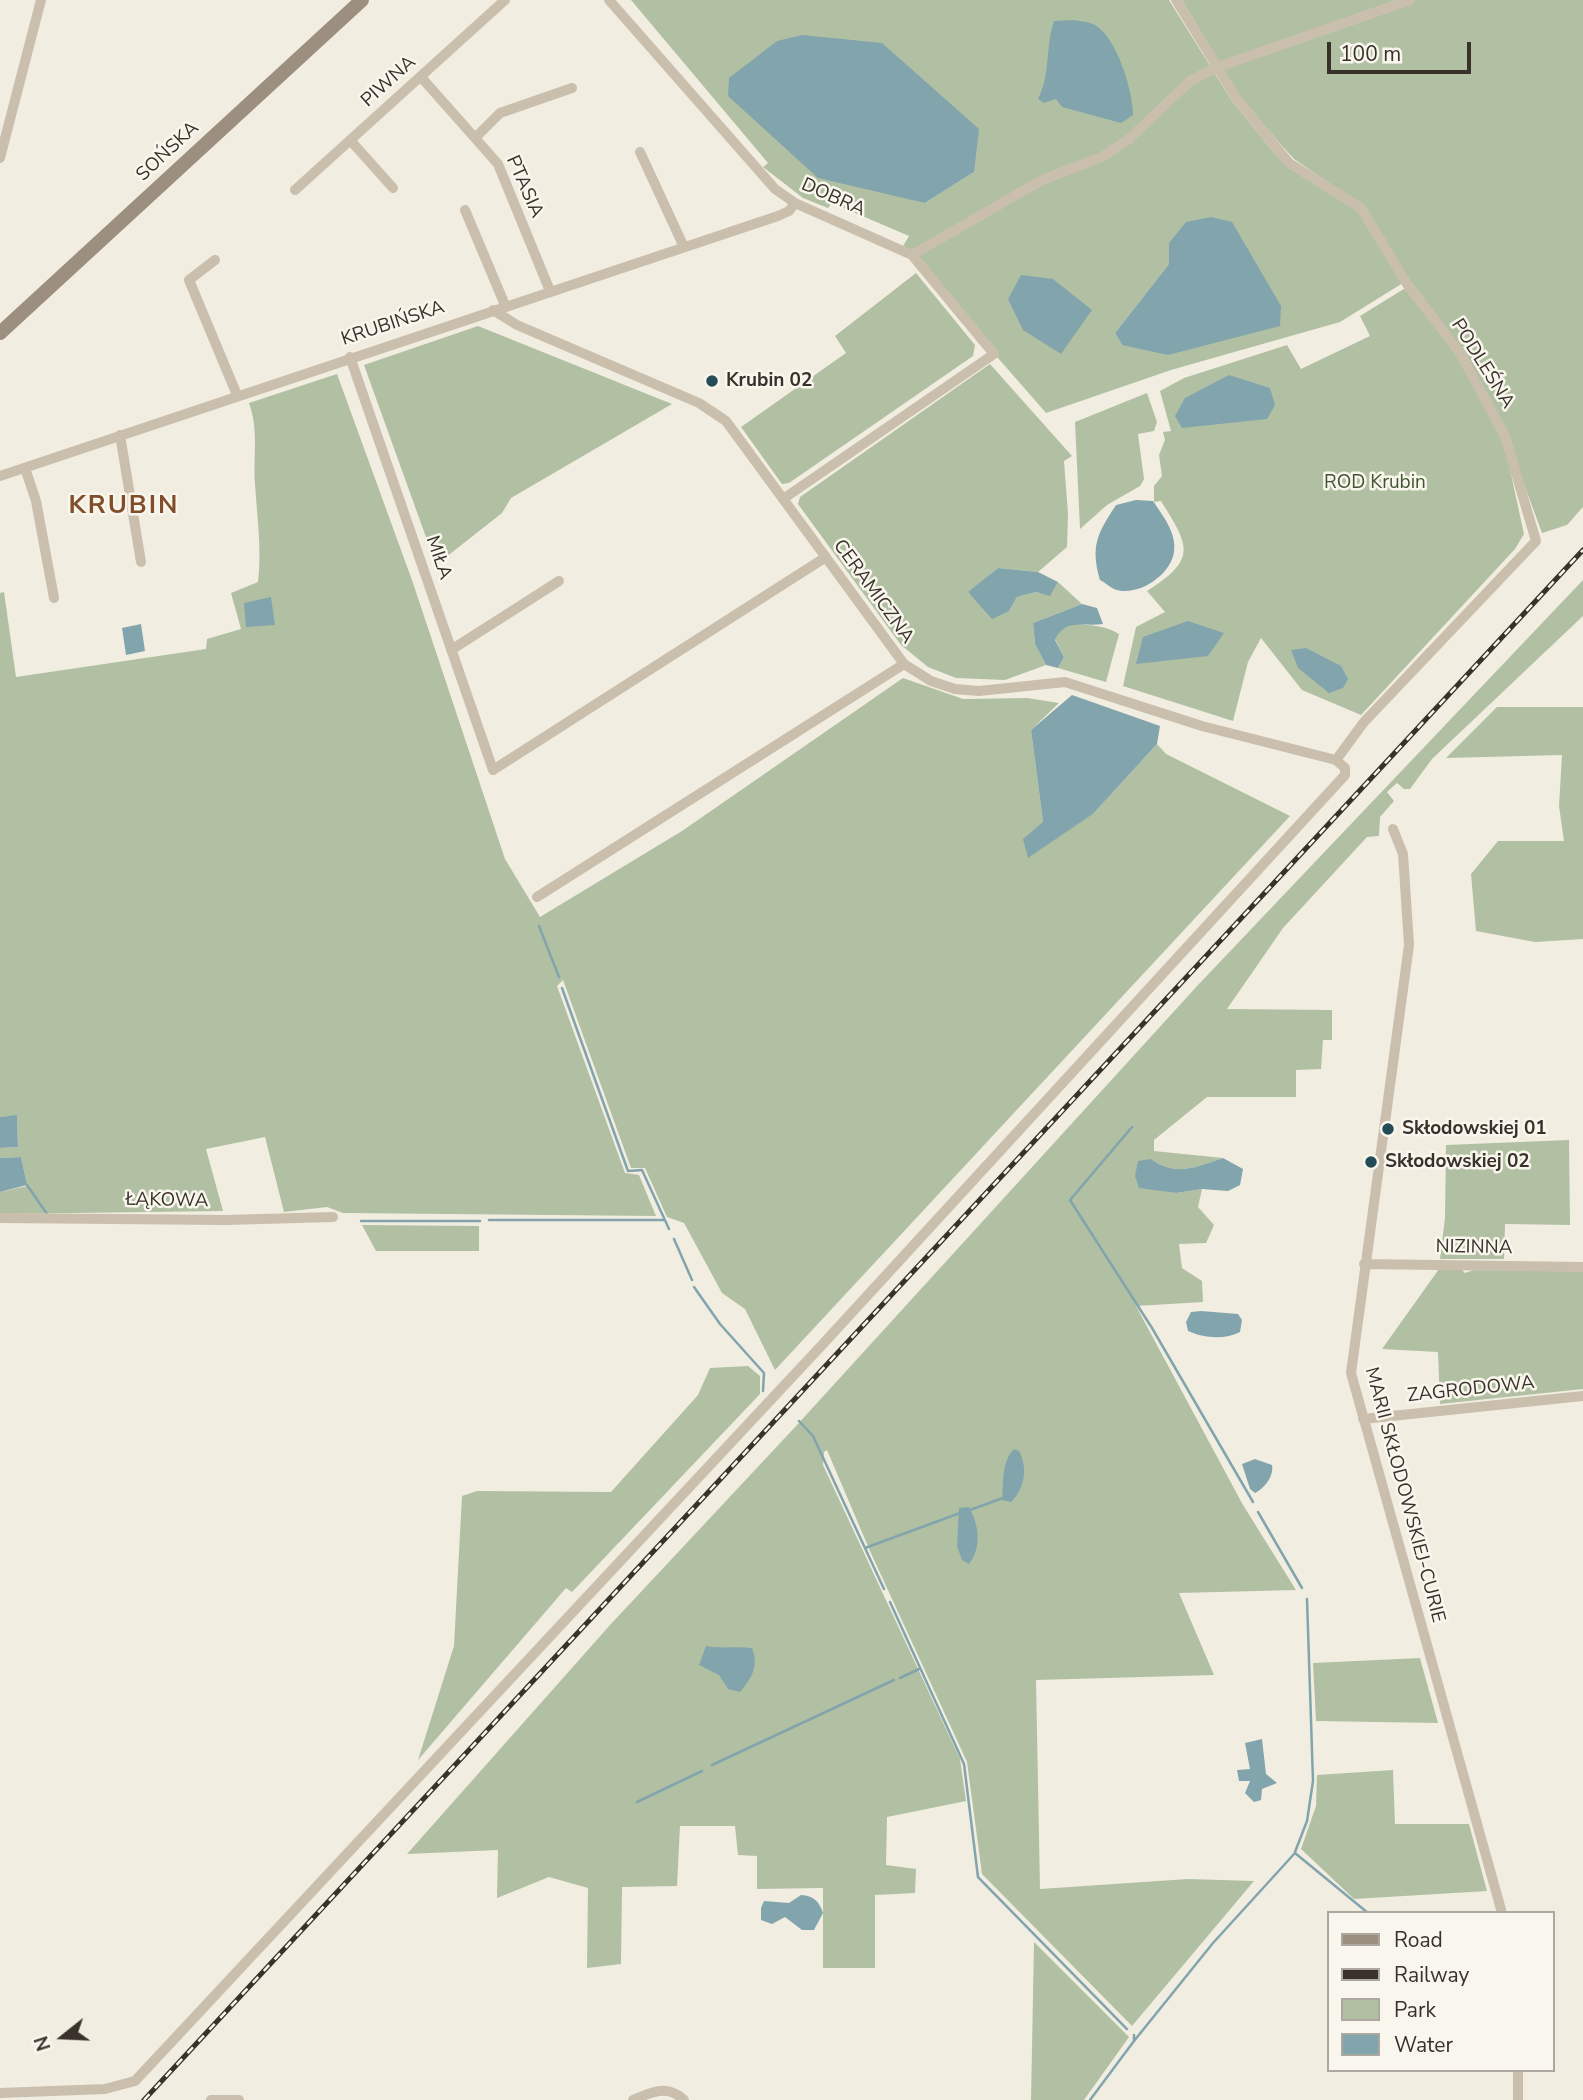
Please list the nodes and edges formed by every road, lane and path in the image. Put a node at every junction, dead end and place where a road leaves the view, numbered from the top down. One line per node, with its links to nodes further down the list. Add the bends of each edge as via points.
1 (41, 0): 13 (street)
2 (362, 0): 24 (street, SOŃSKA)
3 (505, 0): 8 (street, PIWNA)
4 (609, 0): 16 (street, DOBRA, via 773,187)
5 (1176, 0): 7 (street, PODLEŚNA)
6 (1410, 0): 7 (street)
7 (1215, 68): 19 (street, via 1190,81 1129,139 1102,157 1042,180); 37 (street, PODLEŚNA, via 1290,163 1361,208 1406,284 1460,353 1505,436 1536,541 1360,727)
8 (421, 77): 10 (street, PTASIA); 11 (street, PIWNA)
9 (572, 88): 10 (street, via 500,113)
10 (477, 136): 21 (street, PTASIA, via 498,164)
11 (350, 140): 14 (street); 15 (street, PIWNA)
12 (640, 152): 18 (street)
13 (0, 158)
14 (393, 188)
15 (295, 190)
16 (795, 203): 18 (street, KRUBIŃSKA, via 778,216); 19 (street, DOBRA)
17 (465, 209): 22 (street)
18 (684, 247): 21 (street, KRUBIŃSKA)
19 (912, 255): 30 (street, DOBRA, via 994,354)
20 (215, 260): 26 (street, via 189,280)
21 (550, 291): 22 (street, KRUBIŃSKA)
22 (505, 306): 23 (street, KRUBIŃSKA)
23 (493, 310): 25 (street, KRUBIŃSKA); 30 (street, CERAMICZNA, via 527,330 699,403 726,421)
24 (0, 333)
25 (350, 357): 26 (street, KRUBIŃSKA); 35 (street, MIŁA)
26 (237, 395): 27 (street, KRUBIŃSKA)
27 (120, 435): 28 (street, KRUBIŃSKA); 32 (street)
28 (25, 468): 29 (street, KRUBIŃSKA); 34 (street, via 36,501)
29 (0, 477)
30 (783, 499): 31 (street, CERAMICZNA)
31 (825, 557): 35 (street, MIŁA, via 493,770); 36 (street, CERAMICZNA)
32 (141, 562)
33 (559, 581): 35 (street)
34 (54, 598)
35 (451, 650)
36 (904, 664): 37 (street, CERAMICZNA, via 955,689 979,691 1065,682 1210,728); 39 (street)
37 (1336, 760): 49 (street, via 1345,770 1339,785 135,2081 118,2088)
38 (1393, 829): 42 (street, MARII SKŁODOWSKIEJ-CURIE, via 1403,854 1409,945)
39 (537, 897)
40 (333, 1217): 41 (street, ŁĄKOWA)
41 (0, 1218)
42 (1364, 1264): 43 (street, NIZINNA); 45 (street, MARII SKŁODOWSKIEJ-CURIE, via 1351,1367)
43 (1583, 1267)
44 (1583, 1396): 45 (street, ZAGRODOWA)
45 (1363, 1419): 46 (street, MARII SKŁODOWSKIEJ-CURIE)
46 (1501, 1911)
47 (1518, 2072): 54 (street)
48 (0, 2093): 49 (street)
49 (45, 2096)
50 (211, 2100): 51 (street)
51 (239, 2100)
52 (633, 2100): 53 (street, via 661,2090)
53 (684, 2100)
54 (1518, 2100)

